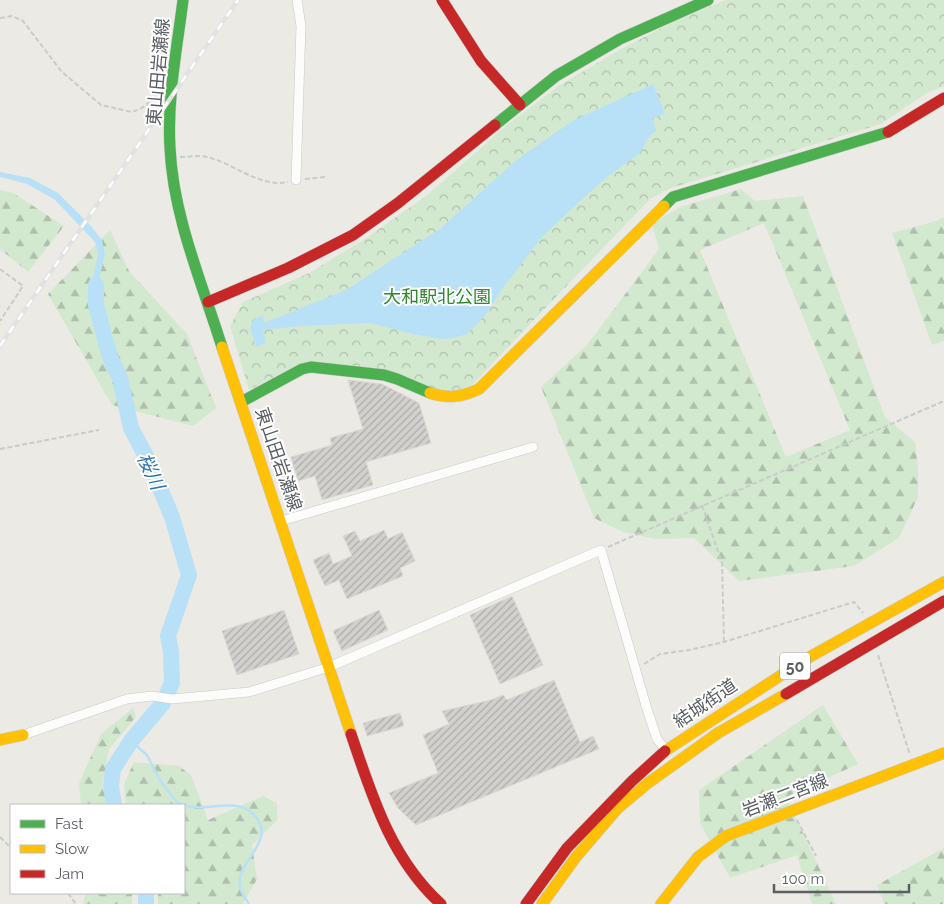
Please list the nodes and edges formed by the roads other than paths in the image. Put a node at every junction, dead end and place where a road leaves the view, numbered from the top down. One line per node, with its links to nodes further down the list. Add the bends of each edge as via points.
1 (183, 0): 8 (main road, 東山田岩瀬線, via 170,92 171,157 178,208)
2 (297, 0): 7 (street, via 301,26)
3 (442, 0): 6 (main road, via 481,61)
4 (708, 0): 6 (main road, via 620,40 556,76)
5 (944, 98): 9 (main road, via 889,132 673,197 479,389 471,393 438,396 385,376 311,367)
6 (520, 105): 8 (main road, via 353,235 288,268)
7 (296, 180)
8 (208, 302): 9 (main road, 東山田岩瀬線)
9 (241, 402): 11 (main road, 東山田岩瀬線)
10 (533, 447): 11 (street)
11 (281, 520): 14 (main road, 東山田岩瀬線)
12 (944, 582): 17 (main road, 結城街道 / 50, via 806,659)
13 (944, 601): 21 (main road, 結城街道 / 50, via 718,733 648,783 617,809)
14 (329, 667): 15 (street, via 249,692 172,699 152,696 127,699); 17 (street, via 601,550 657,739); 19 (main road, 東山田岩瀬線, via 381,820 404,864)
15 (23, 735): 16 (main road)
16 (0, 740)
17 (666, 750): 20 (main road, 結城街道 / 50, via 567,848)
18 (944, 753): 22 (main road, 岩瀬二宮線, via 726,836 698,857)
19 (436, 903)
20 (526, 904)
21 (542, 904)
22 (661, 904)

